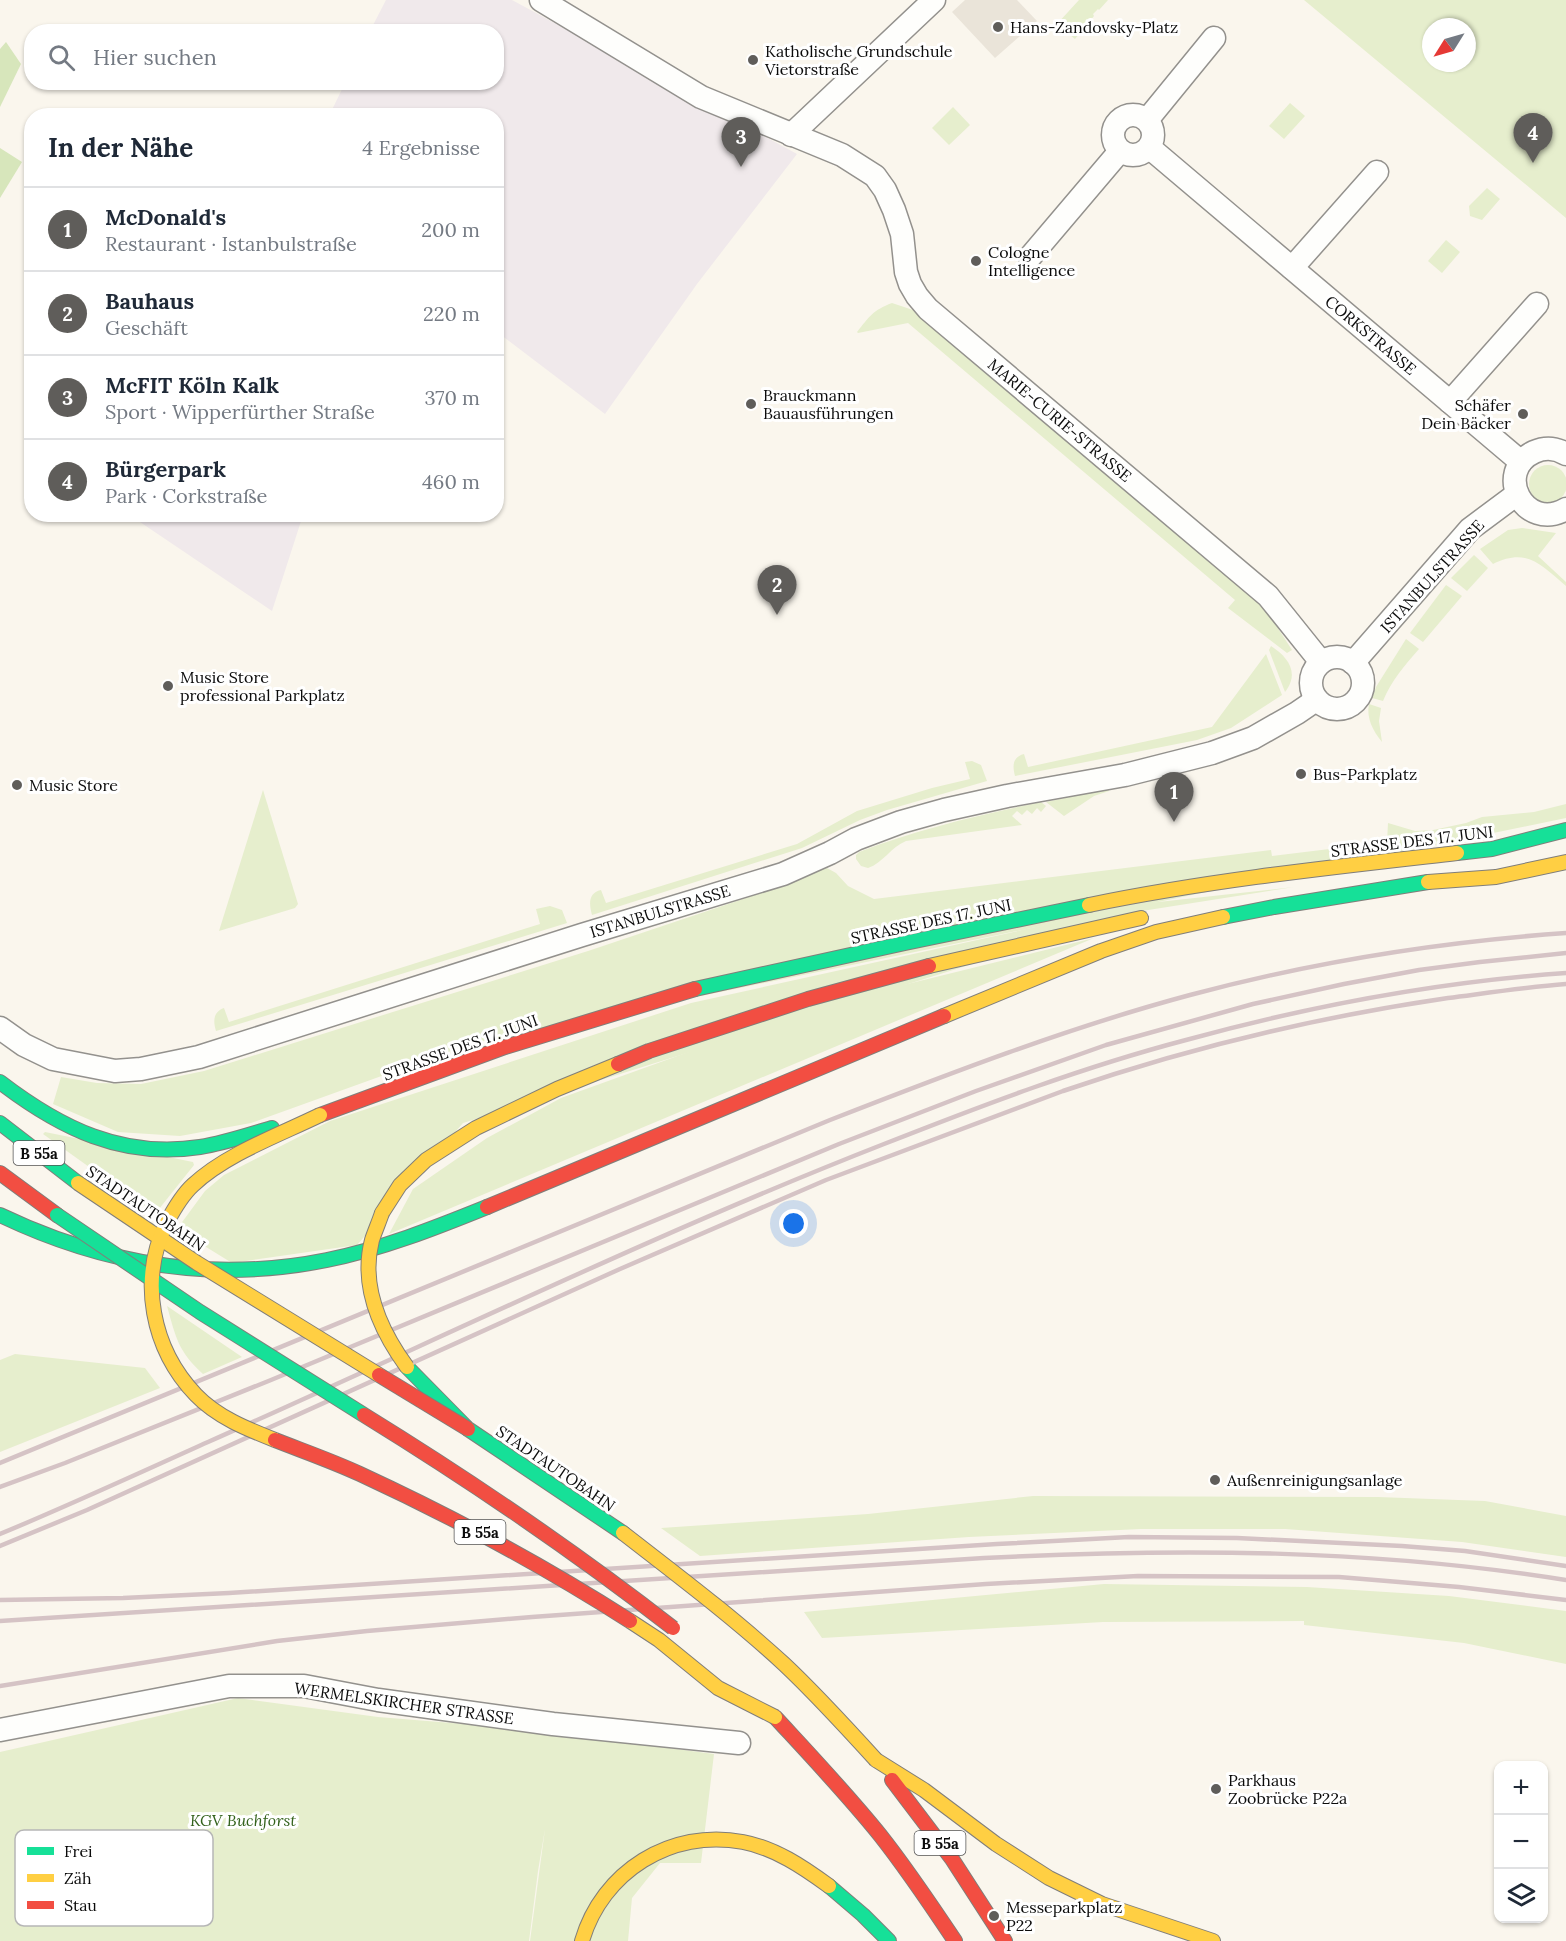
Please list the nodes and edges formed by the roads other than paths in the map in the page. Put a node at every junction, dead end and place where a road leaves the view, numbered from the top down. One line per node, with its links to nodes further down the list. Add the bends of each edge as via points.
1 (541, 0): 5 (street, MARIE-CURIE-STRASSE, via 701,97)
2 (934, 0): 5 (street)
3 (1214, 38): 4 (street)
4 (1147, 120): 6 (street, via 1154,133); 7 (street, via 1128,116 1116,124 1113,138)
5 (791, 135): 17 (street, MARIE-CURIE-STRASSE, via 842,154 875,176 885,190 902,234 910,284 928,309 1268,596)
6 (1150, 148): 7 (street, via 1141,154); 10 (street, CORKSTRASSE)
7 (1120, 151): 9 (street)
8 (1377, 172): 10 (street)
9 (1030, 257)
10 (1292, 268): 12 (street, CORKSTRASSE)
11 (1537, 304): 12 (street)
12 (1450, 402): 14 (street, CORKSTRASSE)
13 (1564, 449): 14 (street, via 1539,449)
14 (1521, 462): 15 (street, via 1516,472)
15 (1517, 494): 16 (street, via 1522,503 1539,514); 18 (street, ISTANBULSTRASSE, via 1470,529)
16 (1566, 509)
17 (1321, 662): 18 (street, via 1341,657); 19 (street, via 1311,680)
18 (1353, 663): 19 (street, via 1363,687 1354,703 1338,710)
19 (1316, 700): 25 (street, ISTANBULSTRASSE, via 1253,738 1212,753 901,822 856,838 783,874 199,1057 115,1071 53,1059)
20 (1566, 830): 27 (main road, STRASSE DES 17. JUNI, via 1492,849 1293,872 1138,896 688,991 505,1047)
21 (1566, 862): 22 (main road, via 1496,877)
22 (1428, 882): 23 (main road, via 1322,888); 30 (main road, via 1274,907 1156,932 1101,951 453,1221 327,1260 238,1270 197,1270 137,1262 46,1236)
23 (1197, 909)
24 (1154, 916): 31 (main road, bridge, via 914,969 649,1052 557,1089 476,1128 426,1160 400,1185 382,1213 372,1241 369,1272 373,1301 394,1350)
25 (0, 1028)
26 (0, 1082): 27 (main road, bridge, via 50,1118 84,1135 116,1146 149,1150 199,1147)
27 (320, 1115): 34 (main road, B 55a, bridge, via 218,1164 191,1186 174,1208 160,1236 151,1285 159,1334 175,1369 197,1396 226,1418 358,1473 474,1529 594,1598 658,1640 718,1688)
28 (0, 1123): 31 (main road, STADTAUTOBAHN / B 55a, bridge, via 78,1183 196,1263)
29 (0, 1173): 32 (main road, B 55a, bridge, via 199,1311 538,1527)
30 (0, 1215)
31 (468, 1429): 37 (main road, STADTAUTOBAHN / B 55a, bridge, via 623,1533 725,1613 825,1704)
32 (682, 1635)
33 (733, 1679): 34 (main road, B 55a, bridge)
34 (775, 1718): 40 (main road, B 55a, via 879,1834)
35 (0, 1730): 36 (street, WERMELSKIRCHER STRASSE, via 229,1686 304,1686 554,1724)
36 (739, 1743)
37 (876, 1760): 41 (main road, STADTAUTOBAHN / B 55a, via 952,1859); 42 (main road, via 1025,1864 1067,1888 1127,1913)
38 (583, 1937): 39 (main road, via 598,1902 633,1866 670,1846 718,1838 764,1846 792,1860 825,1883)
39 (889, 1941)
40 (955, 1941)
41 (1005, 1941)
42 (1213, 1941)

